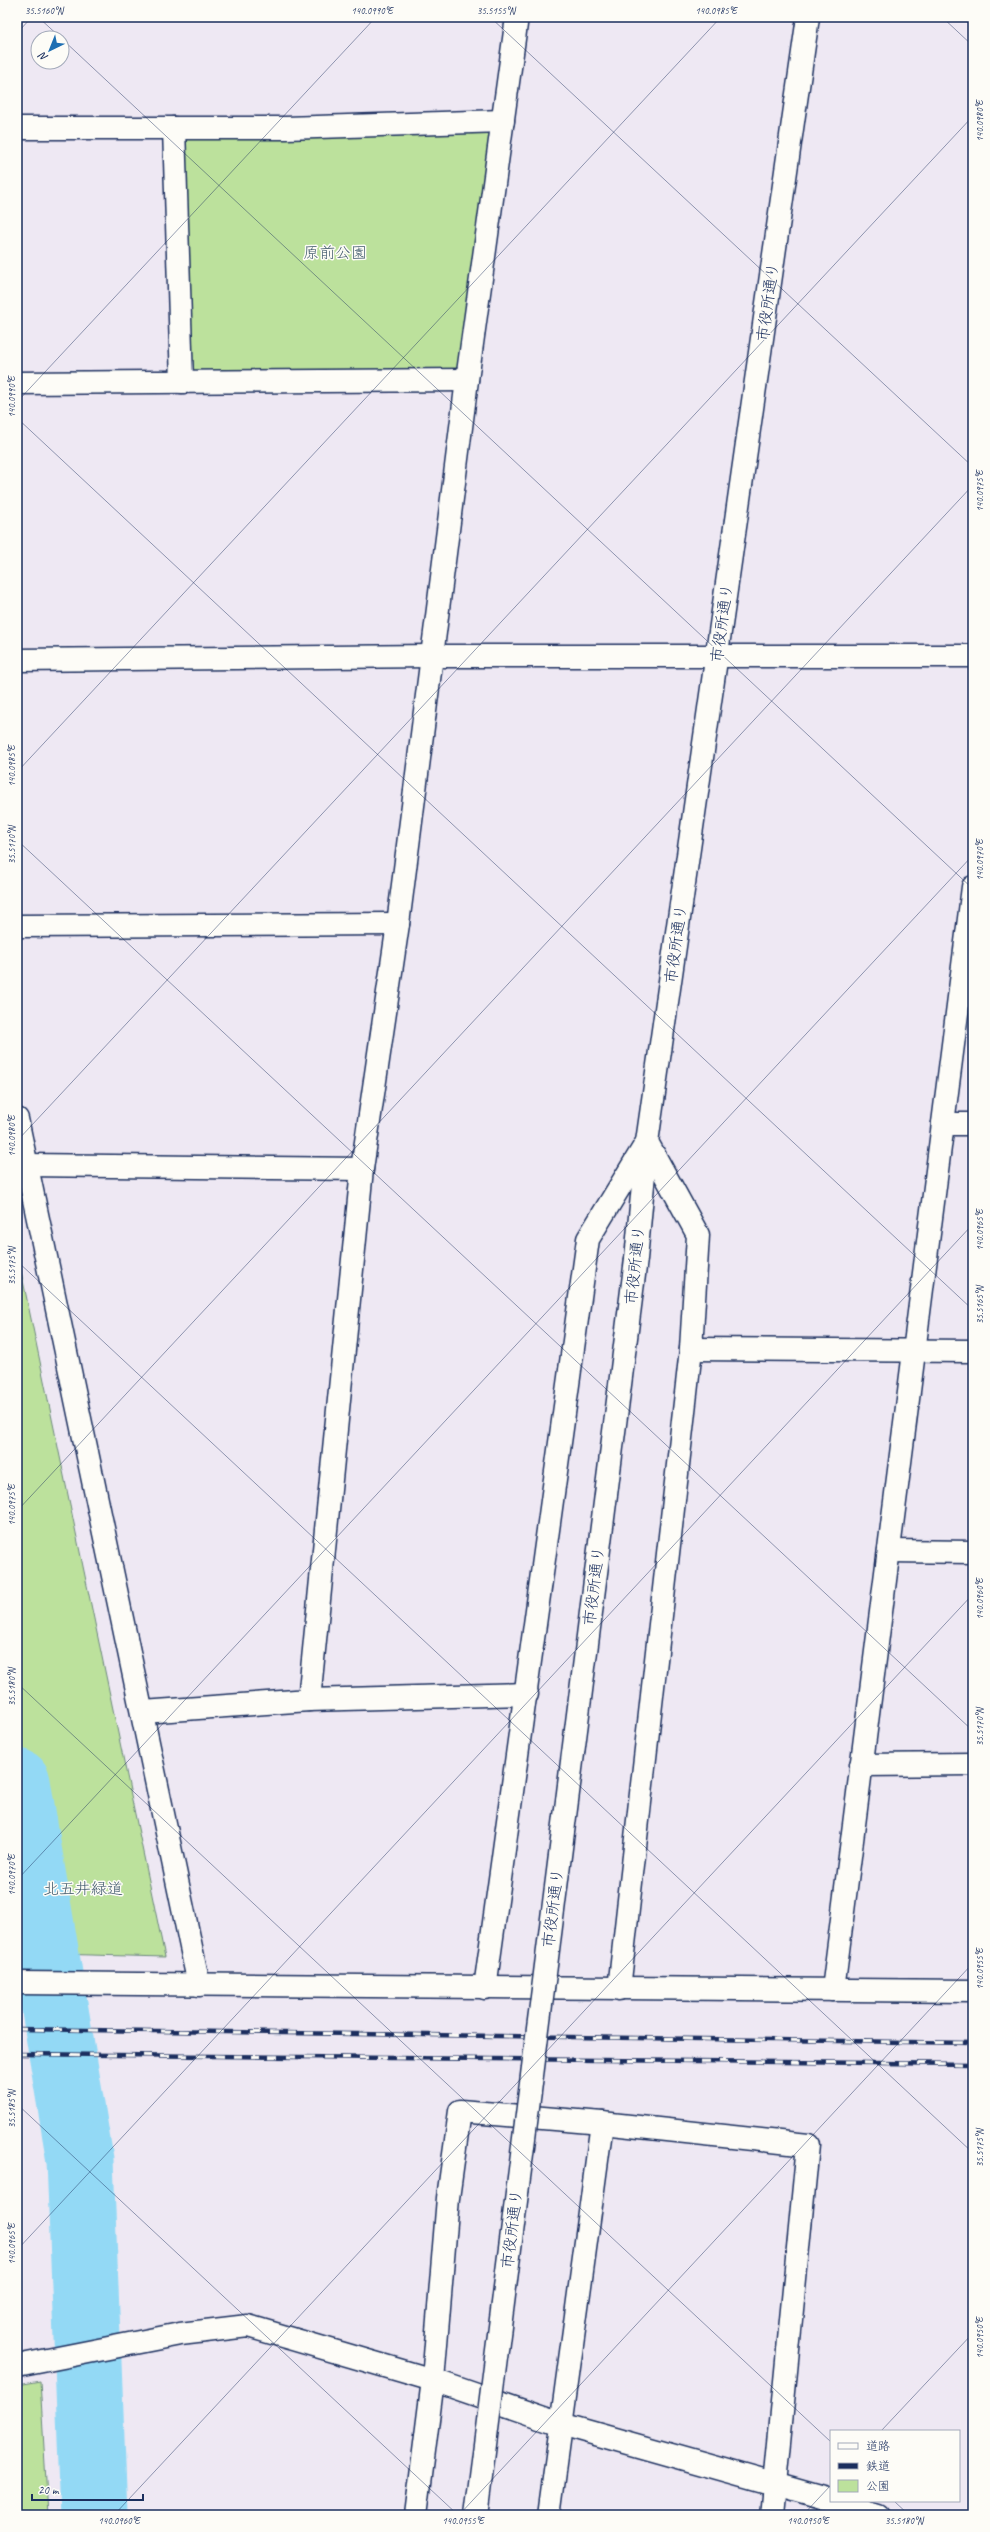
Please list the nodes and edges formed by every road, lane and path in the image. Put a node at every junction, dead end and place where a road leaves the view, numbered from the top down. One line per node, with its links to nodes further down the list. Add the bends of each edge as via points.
1 (517, 17): 3 (street)
2 (808, 17): 10 (street, 市役所通り)
3 (503, 121): 5 (street, via 286,128); 6 (street)
4 (17, 128): 5 (street)
5 (174, 128): 7 (street)
6 (467, 380): 7 (street); 9 (street)
7 (182, 382): 8 (street)
8 (17, 383)
9 (432, 656): 10 (street); 12 (street); 14 (street)
10 (717, 656): 11 (street); 19 (street, 市役所通り)
11 (973, 656)
12 (17, 660)
13 (973, 887): 17 (street)
14 (398, 924): 15 (street); 21 (street)
15 (17, 926)
16 (17, 1119): 20 (street)
17 (943, 1124): 18 (street); 23 (street)
18 (973, 1124)
19 (647, 1142): 22 (street, via 698,1235); 27 (street, via 588,1239); 46 (street, 市役所通り, bridge, via 636,1259)
20 (27, 1165): 21 (street); 29 (street)
21 (362, 1169): 28 (street)
22 (691, 1349): 23 (street); 35 (street)
23 (914, 1351): 24 (street); 25 (street)
24 (973, 1351)
25 (888, 1552): 26 (street); 31 (street)
26 (973, 1552)
27 (526, 1694): 28 (street); 34 (street)
28 (309, 1700): 29 (street)
29 (143, 1712): 33 (street)
30 (973, 1764): 31 (street)
31 (861, 1765): 36 (street)
32 (17, 1983): 33 (street)
33 (199, 1985): 34 (street)
34 (485, 1988): 35 (street)
35 (619, 1988): 36 (street)
36 (833, 1990): 37 (street)
37 (973, 1991)
38 (602, 2123): 40 (street, via 460,2111 448,2198); 41 (street); 42 (street, via 808,2145)
39 (17, 2366): 40 (street, via 180,2334 248,2326)
40 (433, 2380): 41 (street); 45 (street)
41 (561, 2424): 42 (street); 47 (street)
42 (777, 2484): 43 (street); 48 (street)
43 (830, 2500)
44 (835, 2502): 49 (street)
45 (416, 2515)
46 (476, 2515)
47 (549, 2515)
48 (772, 2515)
49 (880, 2515)

